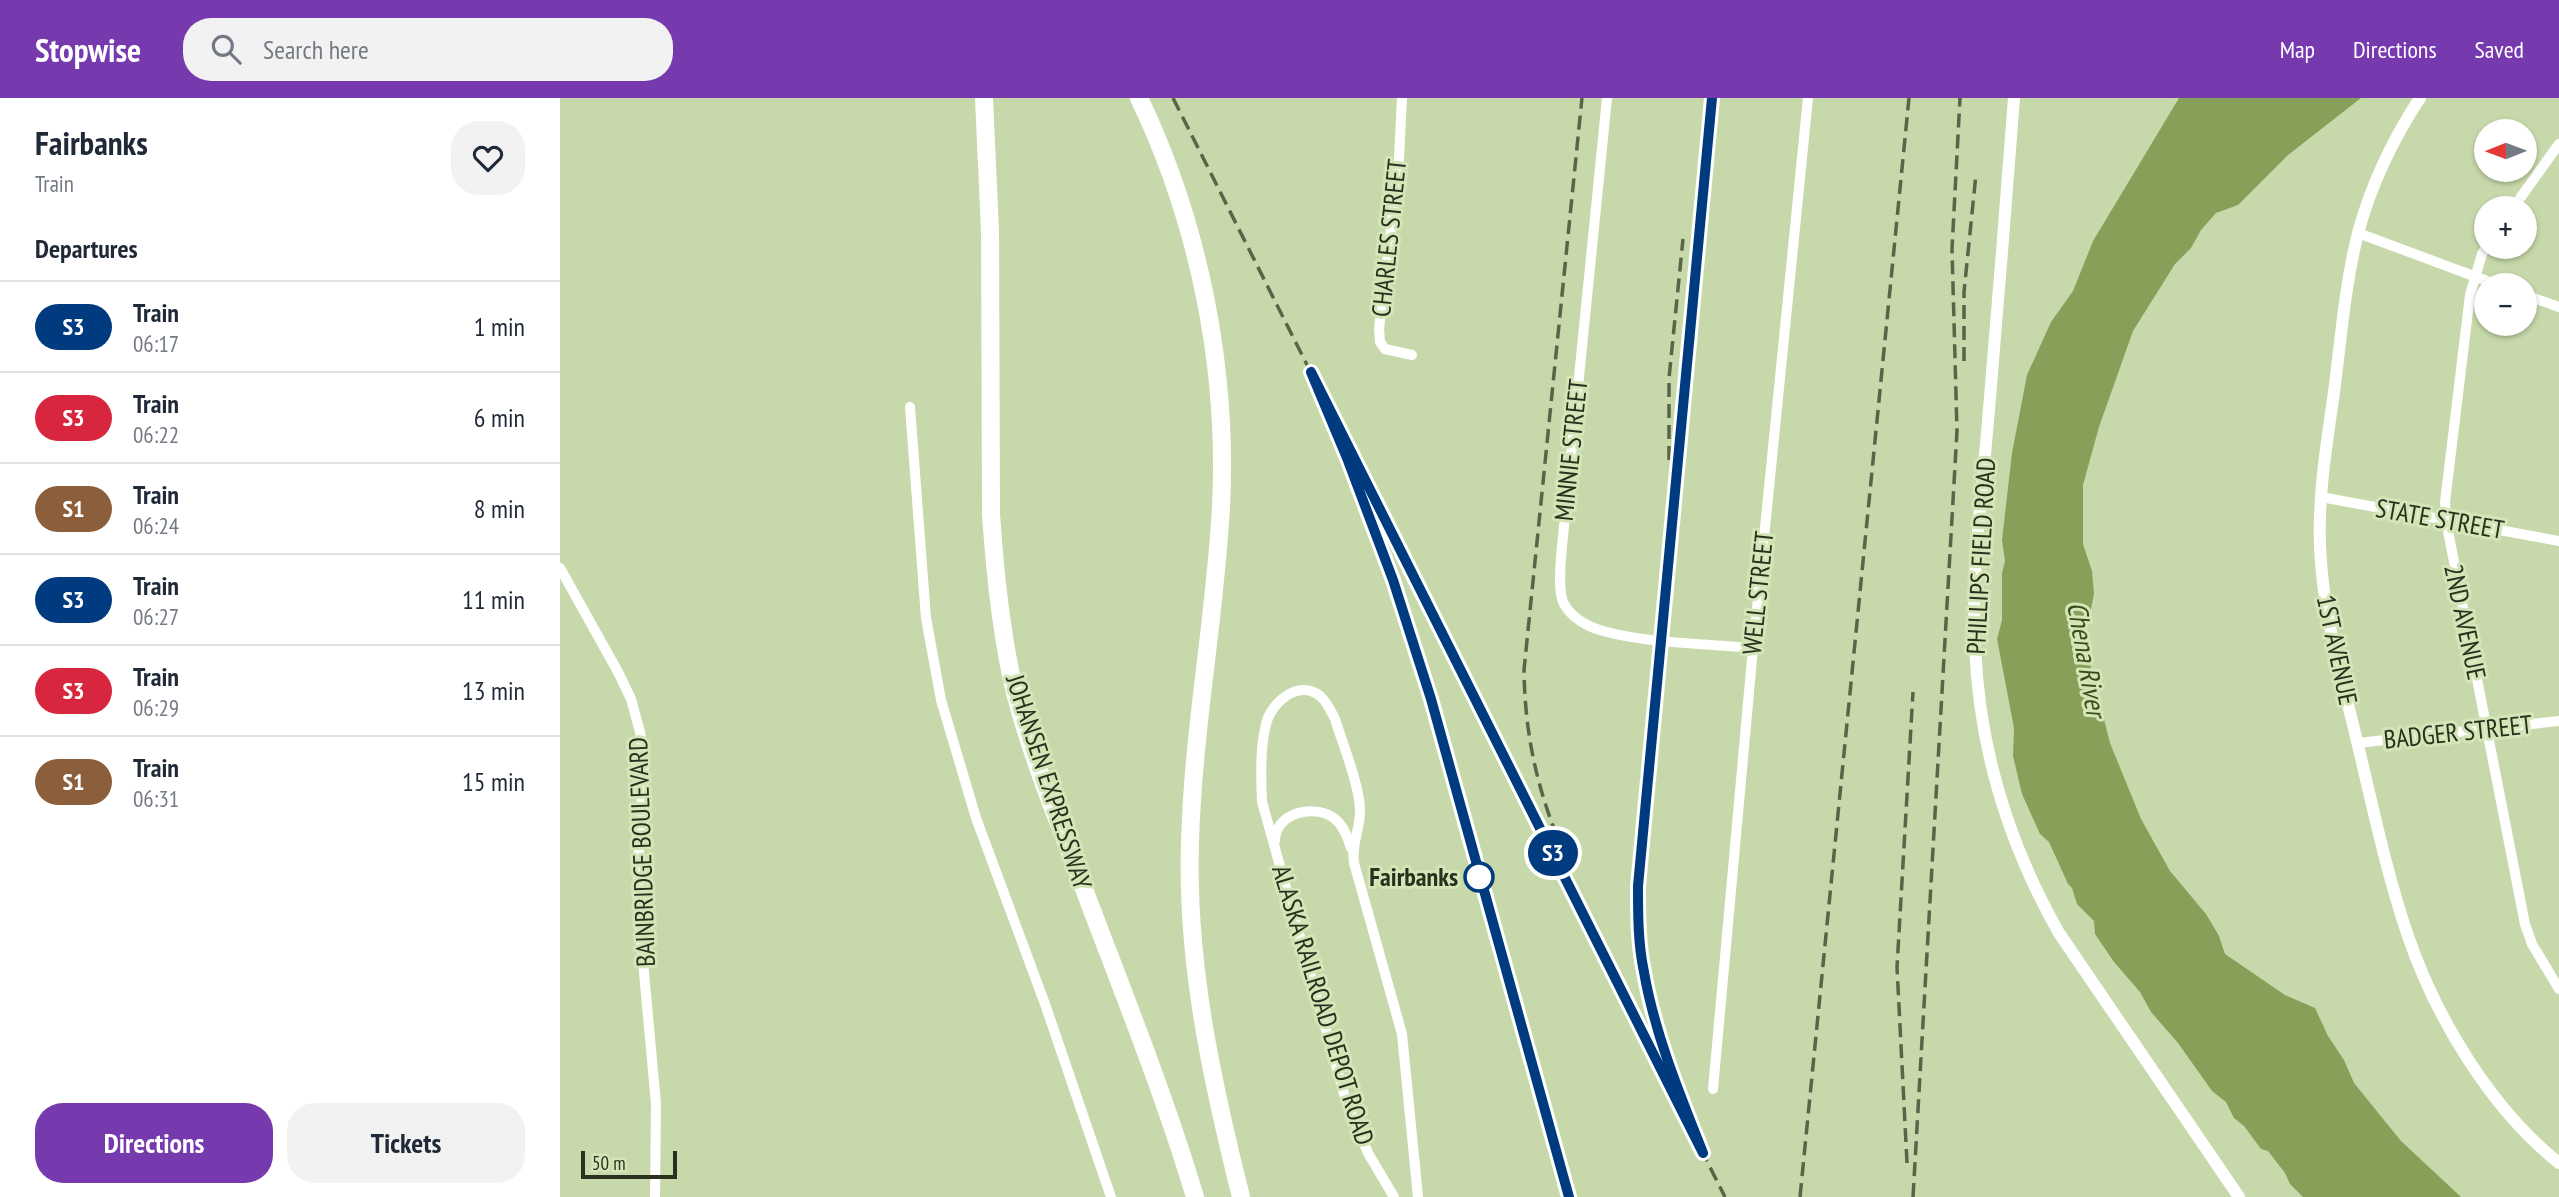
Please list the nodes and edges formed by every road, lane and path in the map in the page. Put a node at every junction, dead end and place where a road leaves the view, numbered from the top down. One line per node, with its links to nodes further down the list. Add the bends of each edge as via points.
1 (984, 98): 32 (highway, JOHANSEN EXPRESSWAY, via 990,231 991,514 1006,646 1046,792 1167,1109)
2 (1139, 98): 33 (highway, via 1186,218 1216,375 1222,503 1193,787 1190,897 1201,1011)
3 (1402, 98): 15 (street, CHARLES STREET, via 1379,328 1385,349)
4 (1608, 98): 21 (street, MINNIE STREET, via 1562,546 1563,603 1578,620 1602,631)
5 (1808, 98): 21 (street, WELL STREET)
6 (2014, 98): 36 (street, PHILLIPS FIELD ROAD, via 1975,591 1975,647 1984,728 2008,822 2050,918)
7 (2420, 98): 10 (street, 1ST AVENUE, via 2385,158)
8 (2559, 144): 9 (street)
9 (2522, 196)
10 (2358, 233): 11 (street); 17 (street, 1ST AVENUE)
11 (2474, 277)
12 (2474, 281): 18 (street, 2ND AVENUE)
13 (2537, 299): 14 (street)
14 (2559, 307)
15 (1412, 355)
16 (910, 407): 31 (street, via 926,618 941,700 976,818)
17 (2321, 497): 18 (street, STATE STREET); 24 (street, 1ST AVENUE, via 2319,543 2329,623)
18 (2446, 521): 19 (street, STATE STREET); 23 (street, 2ND AVENUE)
19 (2559, 541)
20 (560, 568): 30 (street, BAINBRIDGE BOULEVARD, via 618,672 640,732 644,762 639,918 656,1104)
21 (1753, 648): 28 (street, WELL STREET)
22 (2559, 721): 23 (street, BADGER STREET)
23 (2488, 730): 24 (street, BADGER STREET); 27 (street, 2ND AVENUE, via 2525,924)
24 (2358, 743): 29 (street, 1ST AVENUE, via 2387,864 2418,965 2455,1037 2496,1098)
25 (1275, 849): 26 (street, ALASKA RAILROAD DEPOT ROAD, via 1281,821 1315,812 1339,822); 26 (street, ALASKA RAILROAD DEPOT ROAD, via 1262,802 1266,722 1280,700 1303,690 1321,697 1335,719 1359,800); 34 (street, ALASKA RAILROAD DEPOT ROAD, via 1346,1101 1367,1153)
26 (1352, 851): 35 (street, ALASKA RAILROAD DEPOT ROAD, via 1402,1034)
27 (2559, 989)
28 (1713, 1089)
29 (2559, 1163)
30 (655, 1197)
31 (1111, 1197)
32 (1195, 1197)
33 (1241, 1197)
34 (1394, 1197)
35 (1418, 1197)
36 (2239, 1197)

